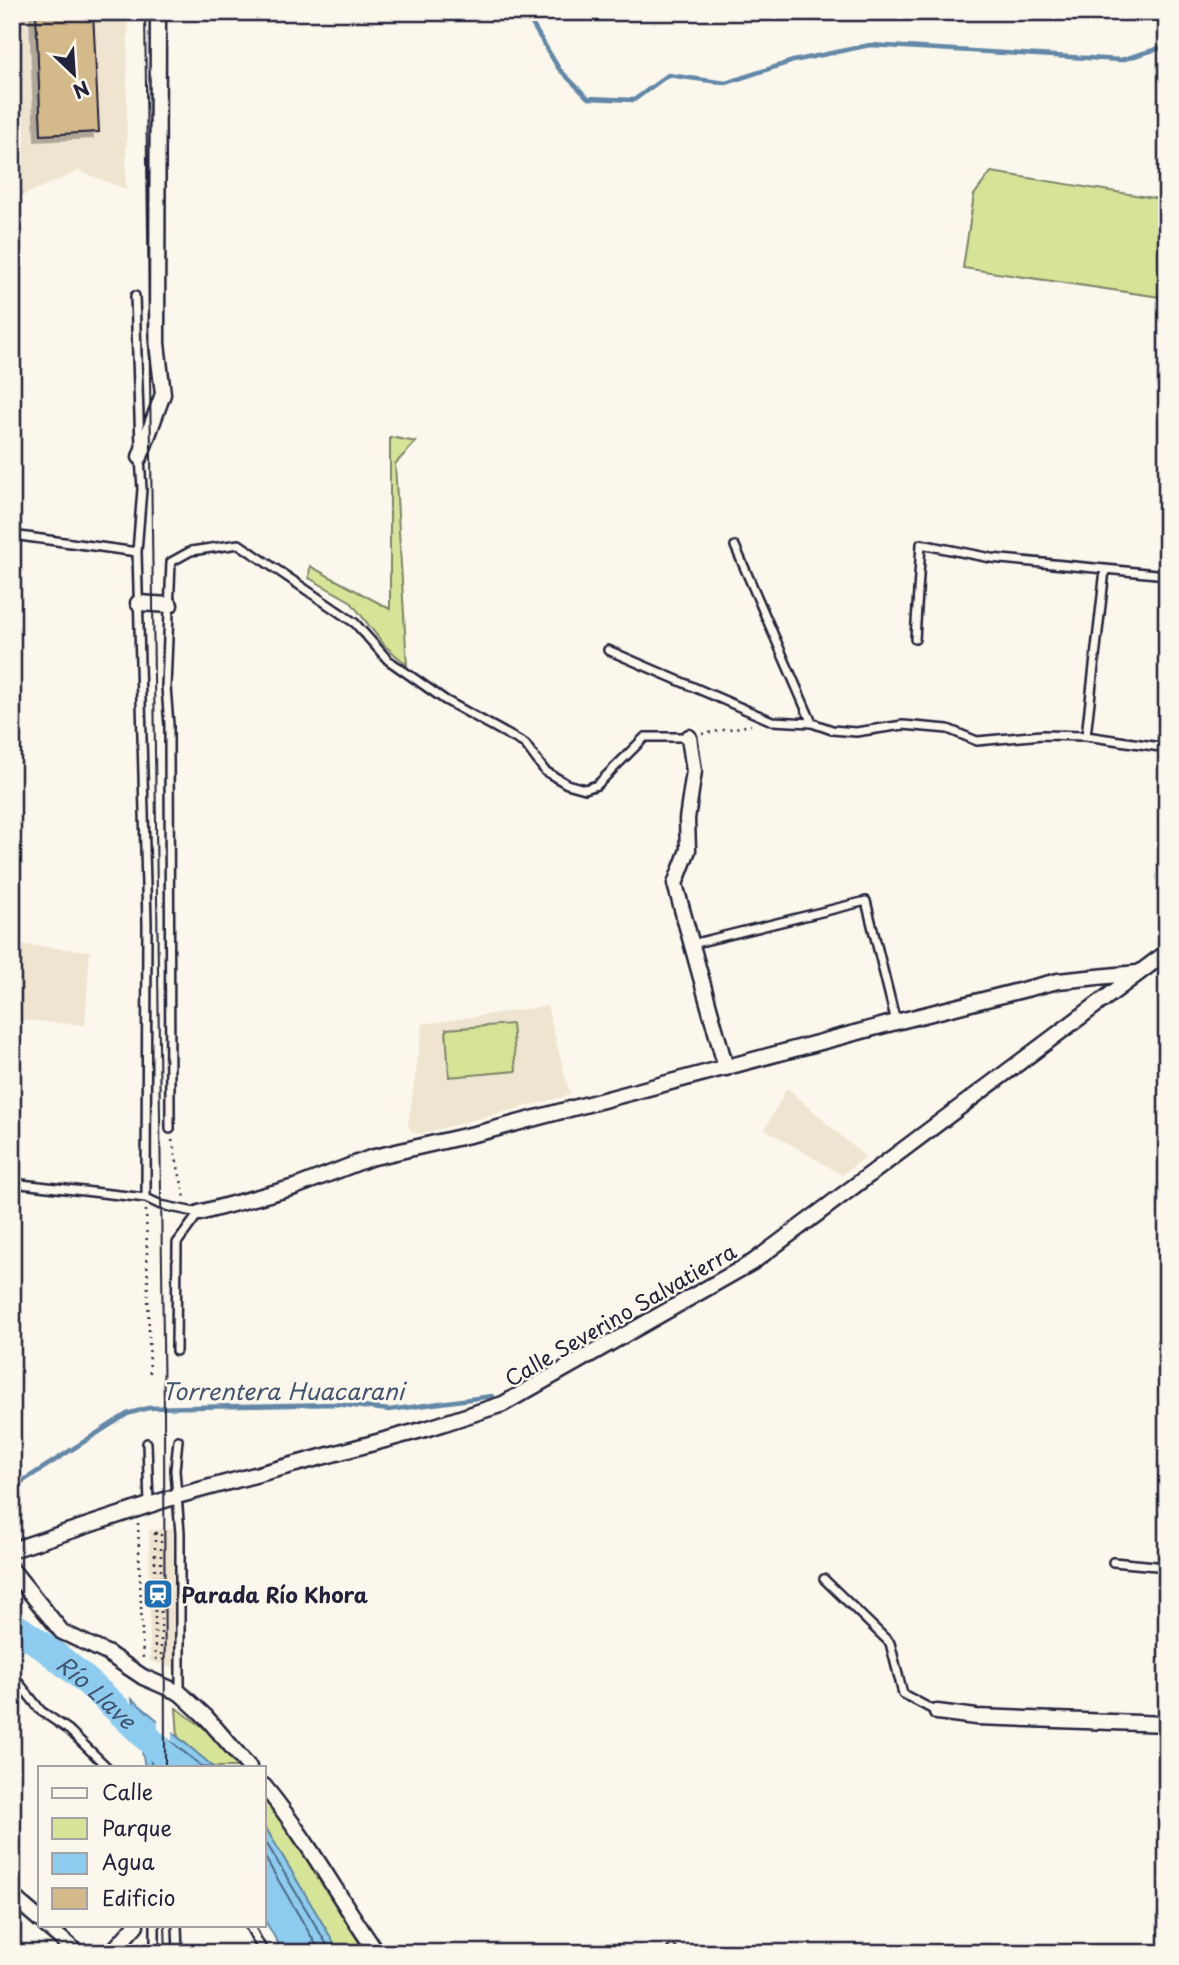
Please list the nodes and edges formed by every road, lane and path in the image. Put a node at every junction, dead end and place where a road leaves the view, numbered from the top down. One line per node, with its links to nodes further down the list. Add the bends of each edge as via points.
1 (158, 12): 3 (street, via 157,343 163,394)
2 (135, 296): 3 (lane)
3 (140, 457): 6 (lane)
4 (12, 535): 6 (lane)
5 (734, 546): 14 (lane)
6 (137, 552): 9 (lane)
7 (1105, 570): 8 (lane); 11 (lane, via 991,558 920,544); 15 (lane)
8 (1167, 575)
9 (138, 603): 10 (street); 25 (lane, via 147,923)
10 (170, 606): 16 (lane, via 171,562 191,551 239,544 355,623 388,660 445,700 525,744 545,771 567,785 585,789 597,785 645,737); 23 (lane, via 166,687 170,739)
11 (915, 639)
12 (608, 650): 13 (lane)
13 (772, 721): 14 (lane); 16 (path)
14 (812, 723): 15 (lane, via 856,732 903,725 948,729 977,741 1042,734)
15 (1086, 736): 17 (lane)
16 (689, 737): 18 (street, via 694,771 688,850 675,884)
17 (1167, 748)
18 (692, 944): 21 (lane, via 866,901); 22 (street)
19 (1167, 952): 20 (street, Calle Severino Salvatierra)
20 (1138, 972): 21 (street, via 1058,981); 31 (street, Calle Severino Salvatierra, via 753,1262 503,1404 417,1432)
21 (897, 1021): 22 (street)
22 (726, 1068): 26 (street, via 370,1158 295,1187)
23 (170, 1129): 26 (path, via 183,1195)
24 (12, 1183): 25 (lane)
25 (146, 1198): 26 (lane); 28 (path)
26 (200, 1213): 27 (lane, via 177,1243)
27 (176, 1351)
28 (150, 1378)
29 (178, 1440): 31 (lane)
30 (147, 1443): 32 (lane)
31 (177, 1496): 32 (street, Calle Severino Salvatierra); 41 (lane)
32 (143, 1507): 33 (street, Calle Severino Salvatierra); 40 (path)
33 (12, 1550)
34 (1113, 1562): 35 (lane)
35 (1167, 1567)
36 (12, 1570): 40 (street, via 62,1632)
37 (824, 1579): 42 (lane, via 890,1643 903,1694)
38 (161, 1659): 38 (path, via 155,1659 155,1533 161,1533)
39 (12, 1674): 44 (lane, via 41,1711 69,1730)
40 (143, 1677): 41 (street)
41 (180, 1693): 45 (street)
42 (937, 1712): 43 (street)
43 (1167, 1724)
44 (106, 1766)
45 (248, 1766)
46 (266, 1788): 59 (street, via 296,1825 336,1895)
47 (12, 1896): 48 (street)
48 (38, 1918)
49 (47, 1926): 54 (street)
50 (135, 1926): 55 (street)
51 (155, 1926): 56 (lane)
52 (177, 1926): 57 (lane)
53 (250, 1926): 58 (lane)
54 (78, 1953)
55 (111, 1953)
56 (155, 1953)
57 (178, 1953)
58 (264, 1953)
59 (377, 1953)

